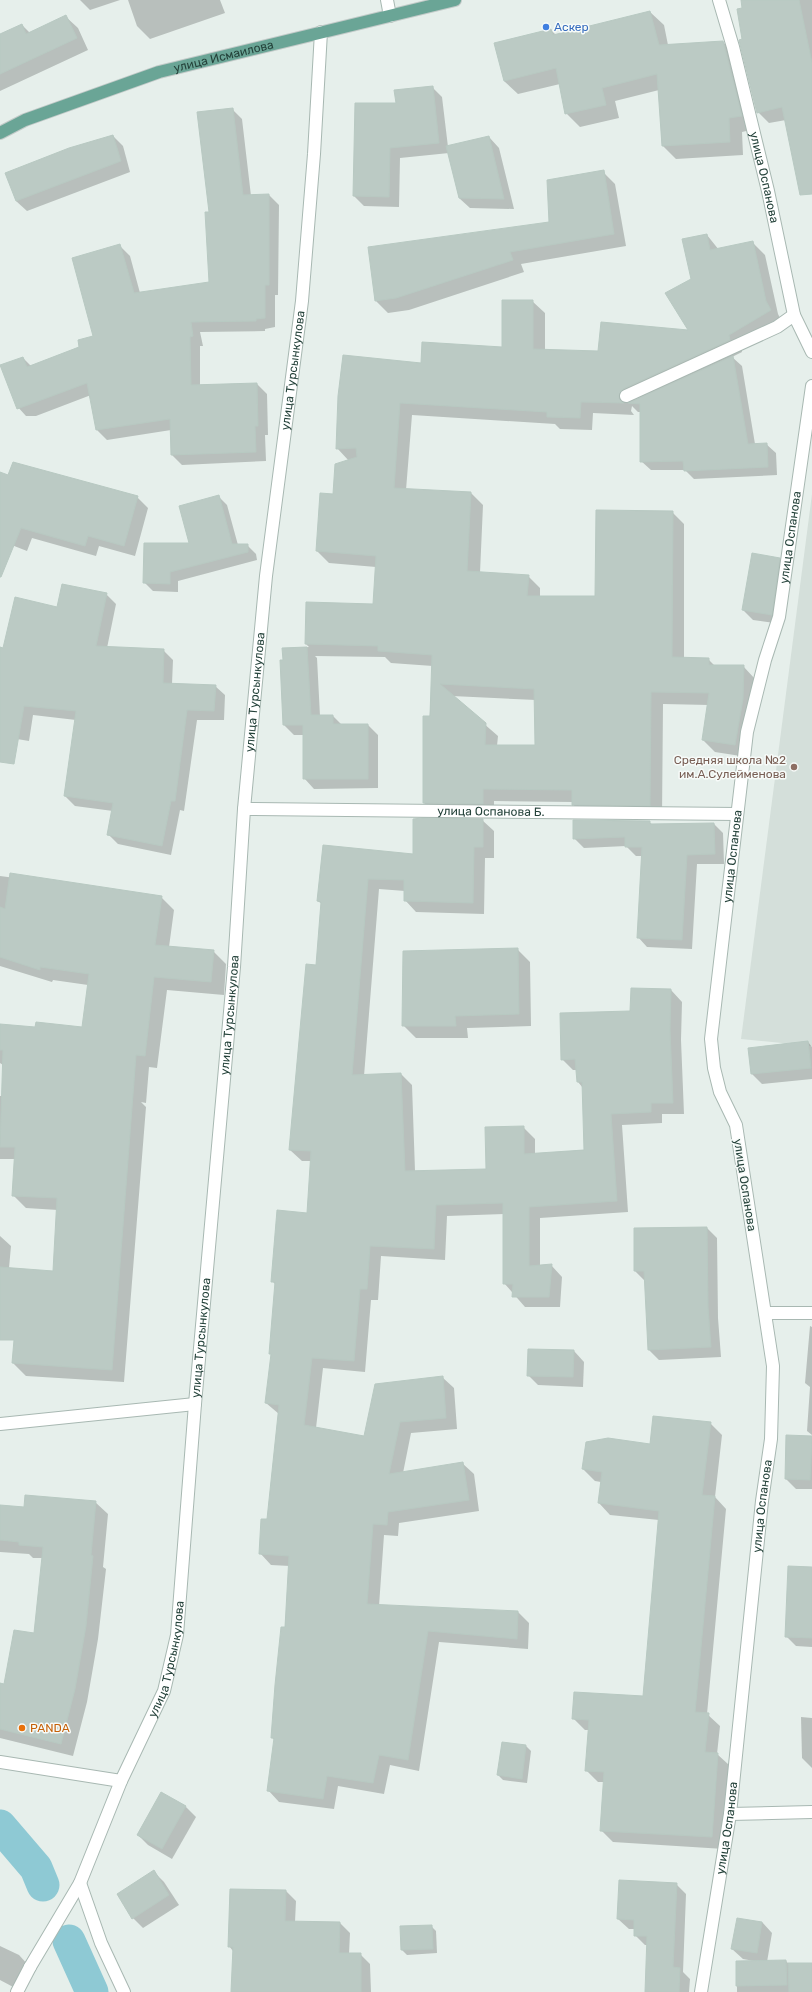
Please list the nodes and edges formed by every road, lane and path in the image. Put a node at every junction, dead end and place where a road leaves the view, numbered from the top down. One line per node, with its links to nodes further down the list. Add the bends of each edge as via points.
1 (387, 0): 4 (street)
2 (455, 0): 4 (main road, улица Исмаилова)
3 (719, 0): 7 (street, улица Оспанова, via 768,191)
4 (390, 16): 5 (main road, улица Исмаилова)
5 (321, 32): 6 (main road, улица Исмаилова, via 159,72 25,120); 11 (street, улица Турсынкулова, via 302,302 266,576)
6 (0, 133)
7 (794, 315): 8 (street, улица Оспанова); 10 (street, via 778,327)
8 (812, 352)
9 (812, 386): 12 (street, улица Оспанова, via 779,617 765,660 748,732)
10 (626, 396)
11 (244, 809): 12 (street, улица Оспанова Б.); 15 (street, улица Турсынкулова, via 234,967)
12 (737, 814): 13 (street, улица Оспанова, via 711,1039 720,1092 736,1125)
13 (765, 1313): 14 (street); 20 (street, улица Оспанова, via 773,1366 771,1439 762,1501)
14 (812, 1313)
15 (195, 1404): 16 (street); 18 (street, улица Турсынкулова, via 176,1635 164,1691)
16 (0, 1424)
17 (0, 1762): 18 (street)
18 (121, 1781): 21 (street, улица Турсынкулова)
19 (812, 1812): 20 (street)
20 (730, 1814): 24 (street, улица Оспанова)
21 (80, 1883): 22 (street, улица Турсынкулова); 23 (street, via 101,1944)
22 (17, 1992)
23 (124, 1992)
24 (701, 1992)

